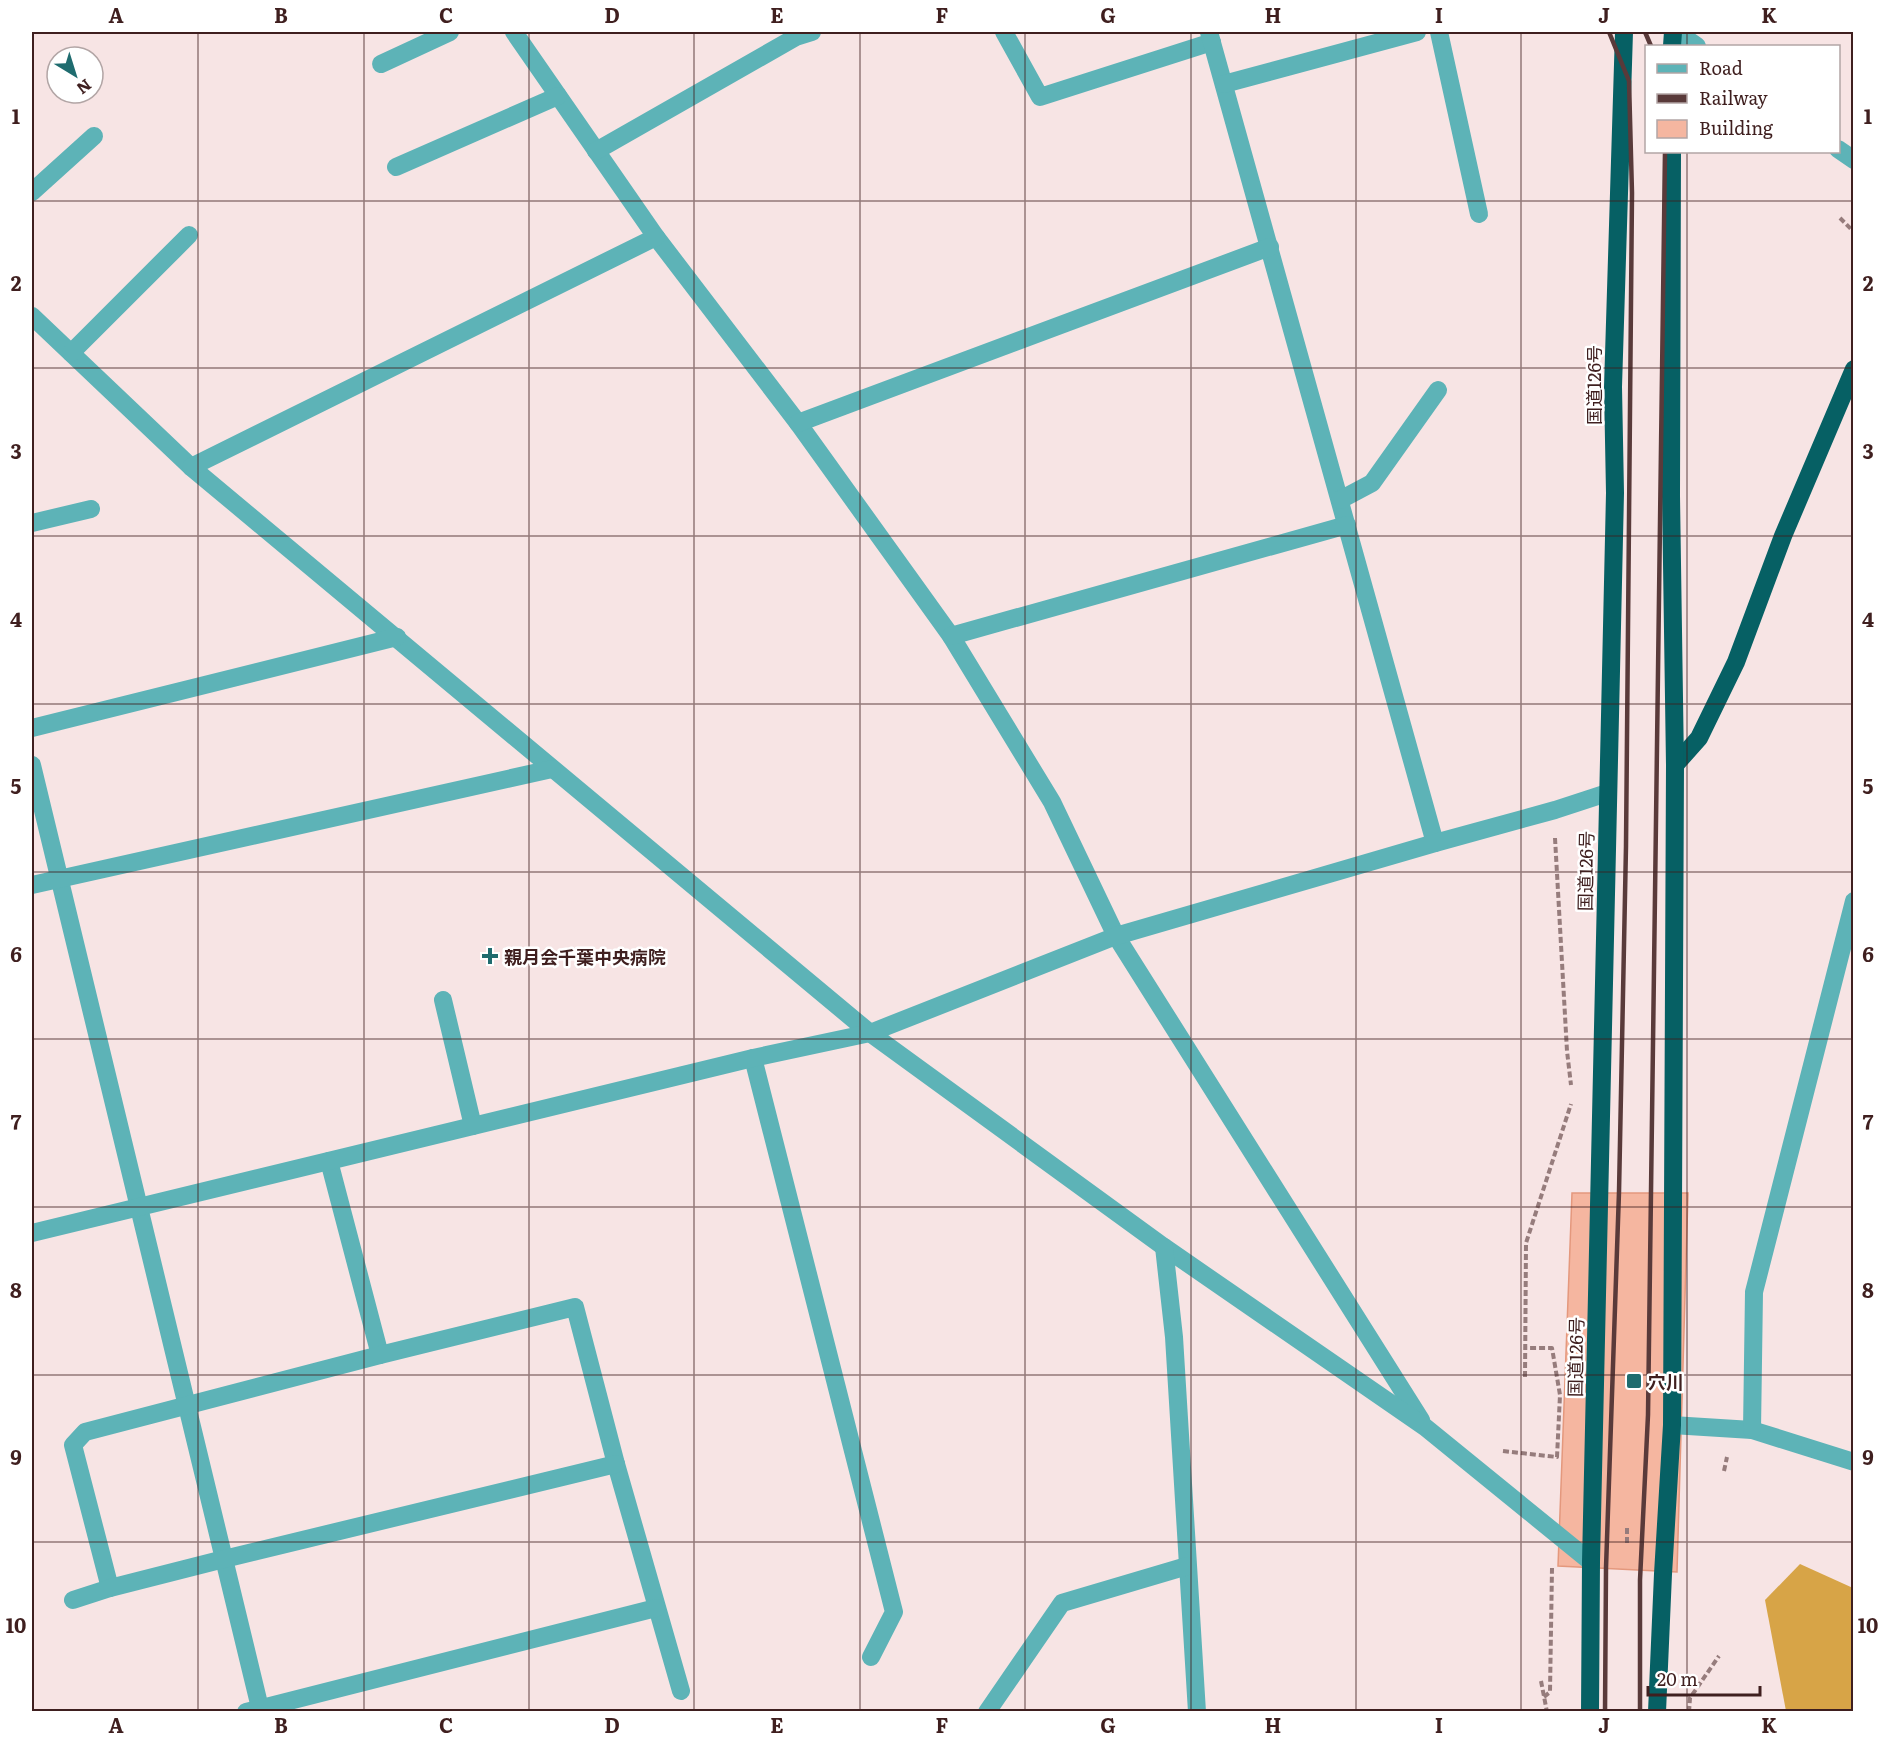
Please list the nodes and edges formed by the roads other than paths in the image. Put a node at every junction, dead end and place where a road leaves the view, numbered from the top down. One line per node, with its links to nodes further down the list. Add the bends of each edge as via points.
1 (450, 32): 11 (street)
2 (514, 32): 13 (street)
3 (812, 32): 16 (street, via 796,37)
4 (1004, 32): 9 (street, via 1040,97)
5 (1418, 32): 12 (street)
6 (1439, 32): 21 (street)
7 (1624, 32): 41 (highway, 国道126号, via 1613,387 1615,493)
8 (1677, 32): 10 (street)
9 (1210, 37): 12 (street)
10 (1696, 45)
11 (381, 64)
12 (1224, 84): 24 (street)
13 (558, 96): 16 (street); 19 (street)
14 (94, 136): 20 (street)
15 (1840, 150): 18 (street)
16 (596, 151): 23 (street)
17 (1672, 153): 39 (highway, via 1671,496)
18 (1854, 160)
19 (396, 167)
20 (32, 192)
21 (1479, 214)
22 (189, 235): 26 (street)
23 (656, 237): 29 (street); 30 (street)
24 (1270, 246): 29 (street); 31 (street)
25 (32, 316): 26 (street)
26 (71, 353): 30 (street)
27 (1854, 369): 39 (highway, via 1783,536 1736,662 1699,738)
28 (1438, 390): 31 (street, via 1372,483)
29 (798, 423): 35 (street)
30 (191, 467): 36 (street)
31 (1340, 500): 34 (street)
32 (91, 509): 33 (street)
33 (32, 522)
34 (1347, 525): 35 (street); 42 (street)
35 (951, 636): 46 (street, via 1052,802)
36 (397, 637): 37 (street); 40 (street)
37 (32, 728)
38 (32, 765): 43 (street)
39 (1676, 765): 57 (highway)
40 (552, 769): 43 (street); 48 (street)
41 (1607, 793): 42 (street); 63 (highway, 国道126号)
42 (1435, 843): 46 (street)
43 (59, 879): 44 (street); 52 (street)
44 (32, 885)
45 (1854, 901): 59 (street, via 1754,1292)
46 (1116, 936): 48 (street); 58 (street)
47 (443, 1000): 50 (street)
48 (870, 1033): 49 (street); 54 (street)
49 (753, 1058): 50 (street); 68 (street, via 894,1612)
50 (473, 1126): 51 (street)
51 (329, 1161): 52 (street); 55 (street)
52 (139, 1207): 53 (street); 56 (street)
53 (32, 1233)
54 (1164, 1247): 58 (street); 64 (street, via 1174,1337)
55 (380, 1355): 56 (street); 61 (street, via 575,1307)
56 (187, 1406): 62 (street); 65 (street, via 85,1432 73,1445)
57 (1672, 1425): 59 (street); 74 (highway)
58 (1425, 1427): 63 (street)
59 (1752, 1430): 60 (street)
60 (1854, 1462)
61 (616, 1464): 62 (street); 67 (street)
62 (224, 1559): 65 (street); 70 (street)
63 (1591, 1562): 73 (highway, 国道126号)
64 (1187, 1566): 71 (street, via 1062,1603); 72 (street)
65 (110, 1588): 66 (street)
66 (73, 1600)
67 (656, 1608): 69 (street); 70 (street)
68 (871, 1657)
69 (681, 1691)
70 (256, 1710)
71 (987, 1712)
72 (1197, 1712)
73 (1590, 1712)
74 (1657, 1712)

